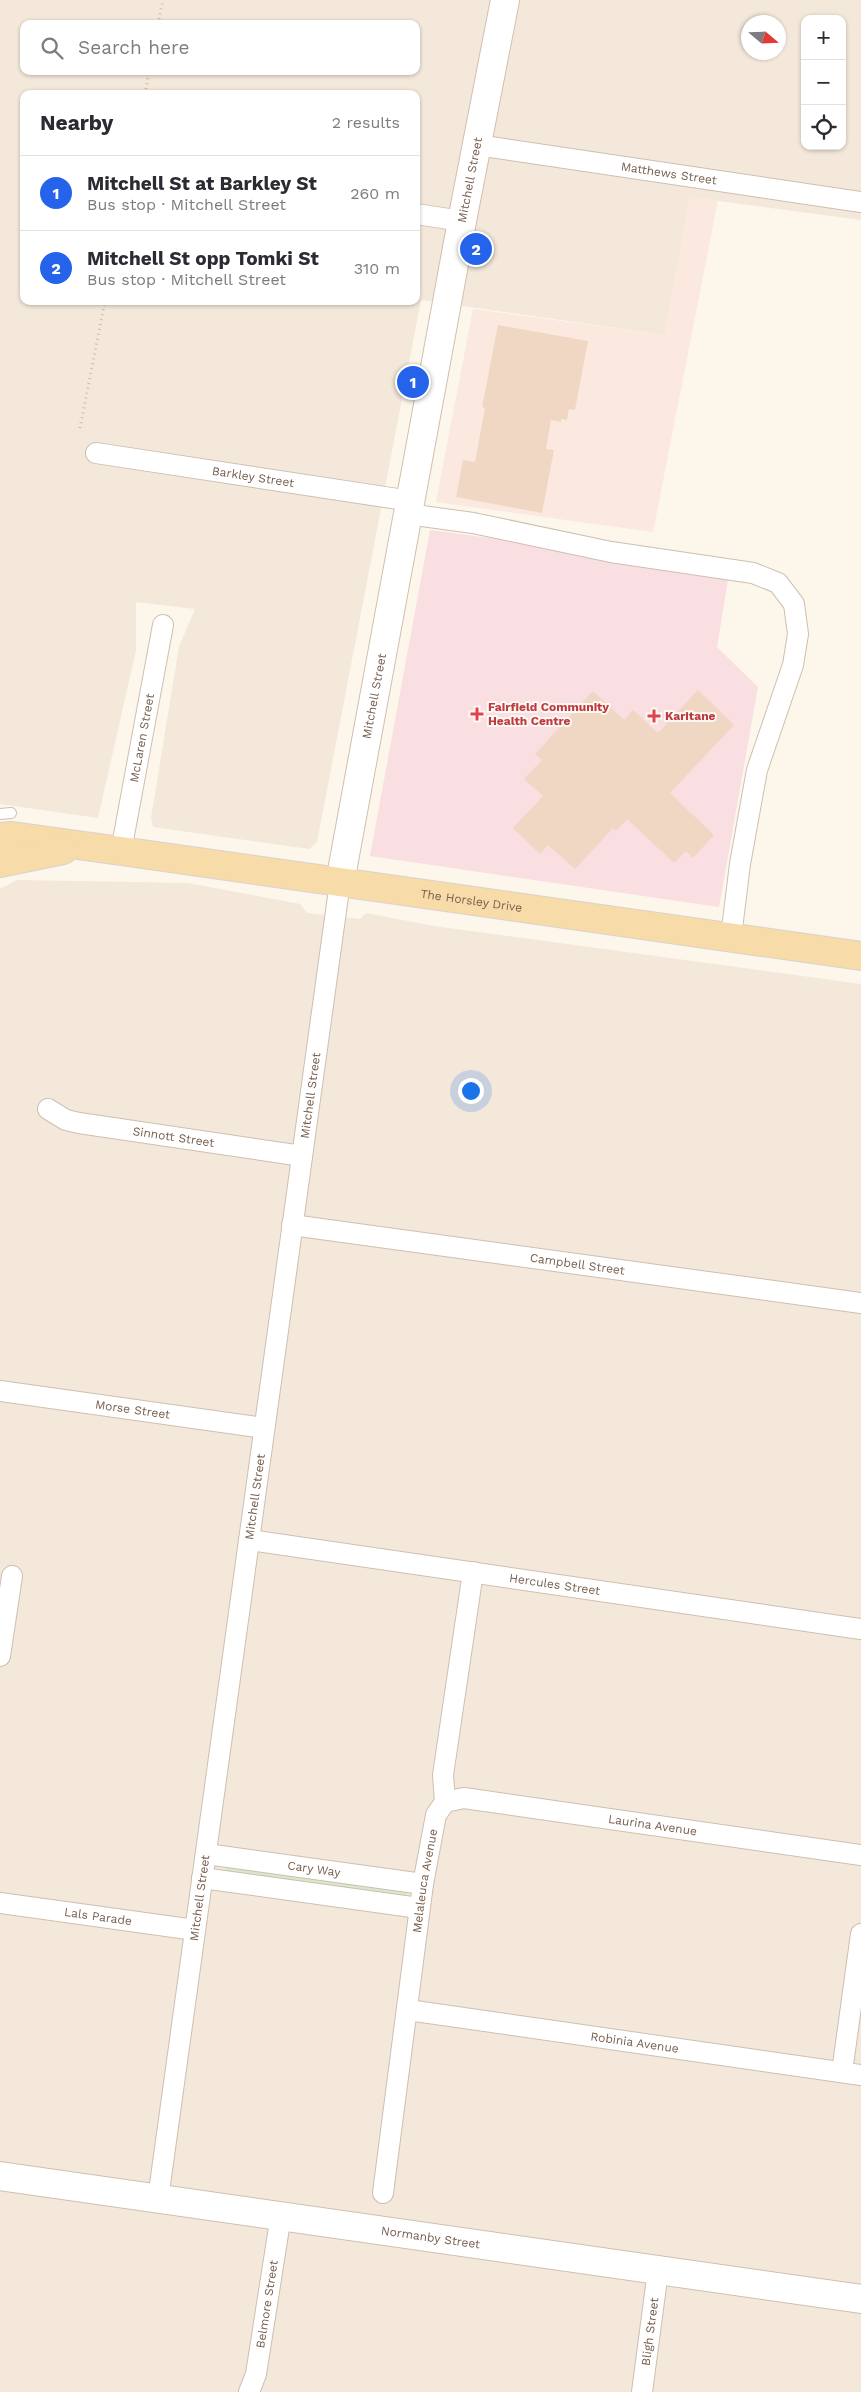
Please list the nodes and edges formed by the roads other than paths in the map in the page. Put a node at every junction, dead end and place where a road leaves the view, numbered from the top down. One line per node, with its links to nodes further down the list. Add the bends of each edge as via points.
1 (505, 0): 2 (street, Mitchell Street)
2 (477, 145): 3 (street, Matthews Street); 5 (street, Mitchell Street)
3 (861, 202)
4 (420, 215): 5 (street)
5 (462, 221): 7 (street, Mitchell Street)
6 (96, 453): 7 (street, Barkley Street)
7 (409, 507): 14 (street, Mitchell Street); 15 (street, Barkley Street, via 611,552 754,573 778,583 794,604 798,634 793,665 758,770 740,864)
8 (163, 625): 12 (street, McLaren Street)
9 (0, 814): 10 (lane)
10 (6, 825): 11 (main road, The Horsley Drive, via 12,836)
11 (81, 846): 12 (main road, The Horsley Drive); 13 (main road, The Horsley Drive)
12 (121, 851): 14 (main road, The Horsley Drive)
13 (0, 862)
14 (340, 882): 15 (main road, The Horsley Drive); 18 (street, Mitchell Street)
15 (731, 938): 16 (main road, The Horsley Drive)
16 (861, 956)
17 (48, 1109): 18 (street, Sinnott Street, via 66,1120 79,1123)
18 (302, 1156): 19 (street, Mitchell Street)
19 (292, 1224): 20 (street, Campbell Street); 22 (street, Mitchell Street)
20 (861, 1303)
21 (0, 1391): 22 (street, Morse Street)
22 (264, 1428): 23 (street, Mitchell Street)
23 (249, 1540): 24 (street, Hercules Street); 29 (street, Mitchell Street)
24 (473, 1572): 26 (street, Hercules Street); 28 (street, via 443,1775)
25 (12, 1576): 27 (street)
26 (861, 1629)
27 (0, 1656)
28 (445, 1802): 30 (street, Laurina Avenue, via 464,1798); 32 (street, Melaleuca Avenue, via 436,1815)
29 (206, 1854): 31 (street, Mitchell Street); 32 (street, Cary Way)
30 (861, 1855)
31 (202, 1878): 34 (street, Cary Way); 35 (street, Mitchell Street)
32 (423, 1884): 34 (street, Melaleuca Avenue)
33 (0, 1902): 35 (street, Lals Parade)
34 (419, 1908): 37 (street, Melaleuca Avenue)
35 (195, 1930): 41 (street, Mitchell Street)
36 (861, 1934): 38 (street)
37 (408, 2010): 38 (street, Robinia Avenue); 40 (street, Melaleuca Avenue)
38 (852, 2073)
39 (0, 2176): 41 (street, Normanby Street)
40 (383, 2193)
41 (158, 2199): 42 (street, Normanby Street)
42 (281, 2215): 43 (street, Normanby Street); 45 (street, Belmore Street, via 256,2374)
43 (658, 2271): 44 (street, Normanby Street); 46 (street, Bligh Street)
44 (861, 2299)
45 (249, 2392)
46 (642, 2392)

